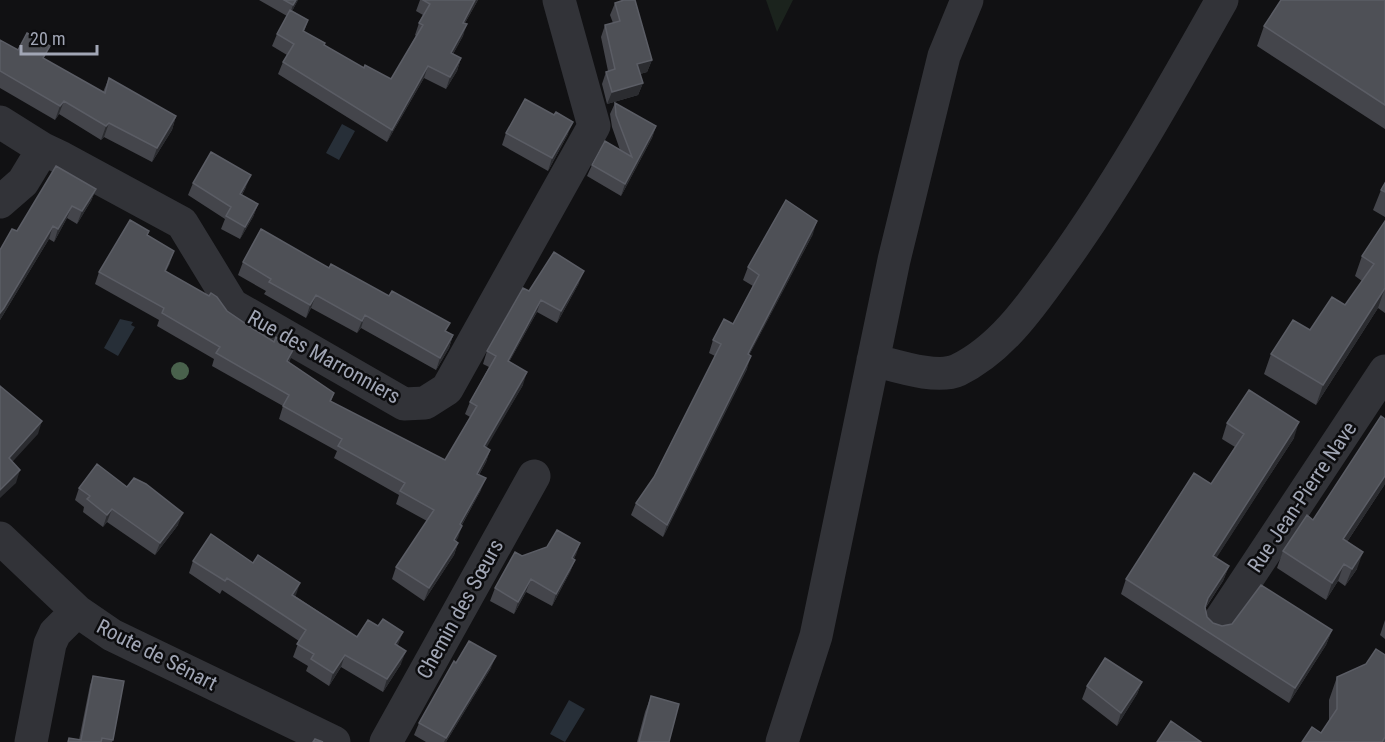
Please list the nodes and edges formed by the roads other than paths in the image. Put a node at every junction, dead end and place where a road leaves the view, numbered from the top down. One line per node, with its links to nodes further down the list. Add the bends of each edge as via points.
1 (559, 0): 5 (street, Rue des Marronniers, via 594,126 447,389 425,403 404,404 232,305 182,224)
2 (967, 0): 8 (street, via 944,56)
3 (1222, 0): 8 (street, via 1093,219 1035,299 990,350 955,372 922,372)
4 (0, 122): 5 (street, Rue des Marronniers)
5 (43, 149): 6 (street, via 23,182)
6 (0, 202)
7 (1384, 355): 12 (street, Rue Jean-Pierre Nave)
8 (873, 360): 16 (street, via 816,636)
9 (534, 476): 15 (street, Chemin des Sœurs)
10 (0, 538): 11 (street, Route de Sénart)
11 (77, 611): 13 (street, via 55,633 50,644); 14 (street, Route de Sénart, via 112,635)
12 (1218, 622)
13 (31, 742)
14 (334, 742)
15 (386, 742)
16 (782, 742)

